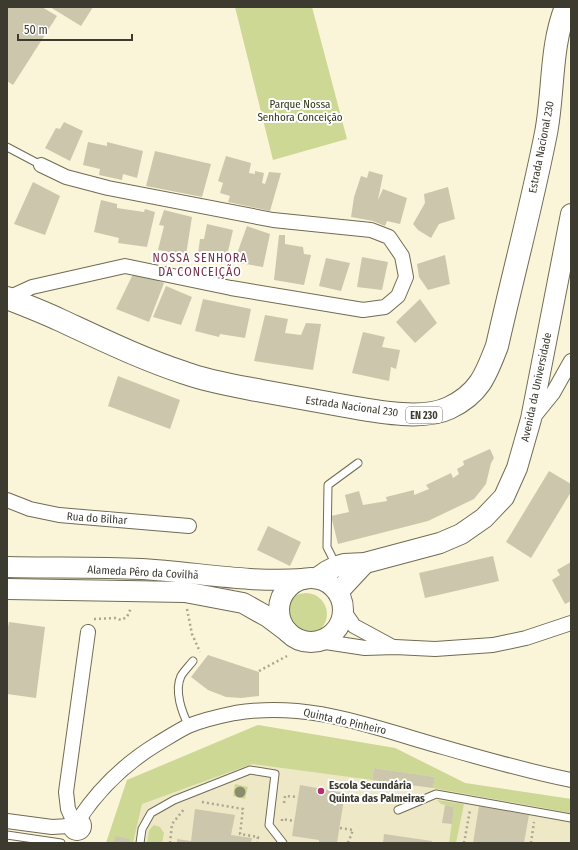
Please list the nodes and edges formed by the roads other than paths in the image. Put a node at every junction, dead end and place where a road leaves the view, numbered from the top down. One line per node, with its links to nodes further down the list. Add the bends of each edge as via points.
1 (566, 16): 5 (main road, Estrada Nacional 230 / EN 230, via 553,70 546,132 497,346 480,385 465,399 448,409 425,415 381,412 218,383 148,359)
2 (7, 147): 3 (lane)
3 (41, 165): 5 (street, via 66,178 108,188 265,219 370,230 389,237 402,256 406,277 398,296 385,306 363,310 231,288 125,266 32,287)
4 (571, 214): 7 (main road, Avenida da Universidade)
5 (7, 298)
6 (571, 361): 7 (street, via 553,393)
7 (531, 419): 11 (main road, Avenida da Universidade, via 517,468 504,497 484,518 461,534 440,543)
8 (358, 463): 12 (lane, via 328,485 326,547)
9 (7, 500): 10 (street, Rua do Bilhar, via 30,509 58,515)
10 (189, 526)
11 (365, 563): 12 (main road, Avenida da Universidade); 16 (main road)
12 (337, 566): 14 (main road, Avenida da Universidade)
13 (7, 567): 14 (main road, Alameda Pêro da Covilhã, via 142,570 277,581)
14 (310, 579): 16 (main road, via 326,581); 19 (main road, via 293,584 280,602 282,623)
15 (7, 590): 19 (main road, Alameda Pêro da Covilhã, via 186,592 243,603)
16 (340, 601): 20 (main road, via 341,621 336,630); 21 (street, via 354,626)
17 (567, 627): 21 (street, via 493,645 435,649)
18 (88, 632): 28 (street, via 66,792 68,809)
19 (288, 632): 20 (main road, Alameda Pêro da Covilhã, via 302,641)
20 (319, 641): 21 (street, via 365,648)
21 (395, 647)
22 (193, 661): 23 (lane, via 181,677 178,692 181,709)
23 (189, 726): 24 (street, Quinta do Pinheiro, via 254,710 305,711 361,723 516,768); 28 (street, Quinta do Pinheiro, via 146,751 125,767)
24 (571, 780)
25 (398, 810): 26 (lane, via 436,794)
26 (571, 818)
27 (7, 821): 28 (street, via 52,827)
28 (74, 822)
29 (7, 835): 30 (lane)
30 (61, 843)
31 (140, 843): 32 (lane, via 142,829 151,813 174,800 250,770 275,774 269,825)
32 (283, 843)

